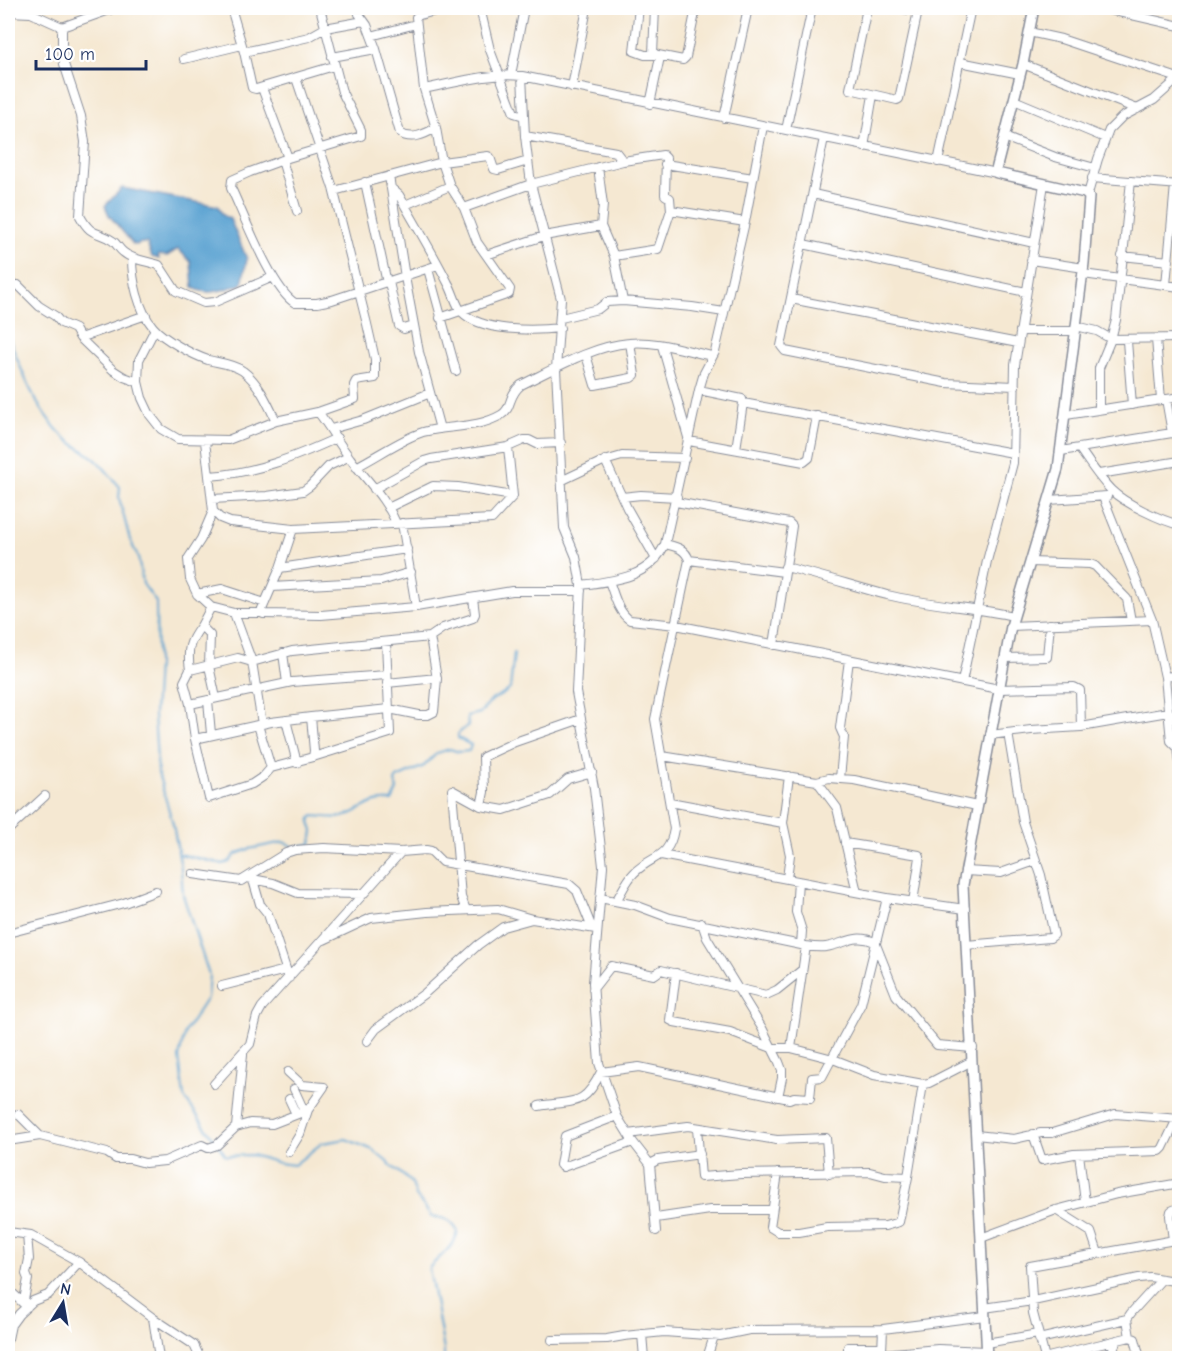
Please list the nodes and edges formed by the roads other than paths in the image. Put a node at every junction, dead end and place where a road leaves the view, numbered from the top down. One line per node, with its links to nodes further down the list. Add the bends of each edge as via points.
1 (115, 8): 25 (street)
2 (231, 8): 29 (street)
3 (320, 8): 26 (street)
4 (358, 8): 22 (street)
5 (447, 8): 20 (street)
6 (480, 8): 38 (street)
7 (524, 8): 37 (street)
8 (587, 8): 42 (street)
9 (639, 8): 31 (street, via 633,49)
10 (655, 8): 31 (street, via 652,52)
11 (696, 8): 31 (street, via 685,59)
12 (748, 8): 50 (street)
13 (812, 8): 53 (street)
14 (867, 8): 45 (street, via 850,88)
15 (896, 8): 45 (street, via 918,11 899,99)
16 (971, 8): 34 (street)
17 (1034, 8): 27 (street)
18 (1101, 8): 24 (street)
19 (31, 10): 21 (street); 25 (street)
20 (419, 11): 23 (street)
21 (8, 14)
22 (364, 21): 26 (street); 28 (street)
23 (416, 24): 28 (street); 44 (street)
24 (1179, 26)
25 (62, 27): 95 (street, via 64,64 85,141 80,216 94,234 115,243)
26 (325, 28): 29 (street, via 309,37); 32 (street)
27 (1029, 32): 36 (street); 41 (street)
28 (371, 36): 30 (street)
29 (243, 49): 33 (street); 43 (street, via 250,84 252,88)
30 (376, 49): 32 (street); 52 (street, via 400,133 410,137)
31 (657, 56): 47 (street)
32 (332, 57): 35 (street)
33 (184, 59)
34 (960, 62): 36 (street); 64 (street)
35 (334, 66): 40 (street); 59 (street, via 362,133)
36 (1022, 69): 46 (street); 48 (street)
37 (511, 75): 38 (street); 39 (street)
38 (501, 76): 44 (street); 49 (street, via 514,113)
39 (522, 76): 42 (street); 49 (street)
40 (296, 78): 43 (street); 59 (street)
41 (1179, 78): 48 (street)
42 (572, 87): 47 (street)
43 (262, 88): 60 (street)
44 (424, 89): 52 (street)
45 (873, 95): 58 (street)
46 (1014, 100): 55 (street); 57 (street)
47 (650, 104): 50 (street)
48 (1137, 109): 57 (street, via 1117,121)
49 (524, 116): 54 (street)
50 (724, 118): 51 (street)
51 (763, 126): 53 (street); 70 (street)
52 (436, 128): 63 (street)
53 (786, 130): 56 (street)
54 (525, 136): 61 (street); 62 (street, via 616,152)
55 (1004, 137): 67 (street); 68 (street)
56 (824, 138): 58 (street); 80 (street)
57 (1105, 138): 67 (street)
58 (864, 147): 64 (street)
59 (322, 149): 60 (street); 79 (street)
60 (285, 159): 85 (street); 101 (street, via 250,171 230,184)
61 (528, 161): 63 (street, via 498,170 488,156); 74 (street)
62 (623, 161): 65 (street, via 663,155); 66 (street)
63 (441, 162): 69 (street); 77 (street)
64 (938, 162): 68 (street)
65 (665, 164): 70 (street); 84 (street, via 665,195 670,198)
66 (598, 167): 74 (street); 87 (street, via 603,206)
67 (1095, 168): 71 (street)
68 (997, 173): 75 (street)
69 (389, 176): 73 (street); 78 (street)
70 (753, 178): 86 (street)
71 (1092, 178): 72 (street); 81 (street)
72 (1131, 181): 76 (street); 94 (street)
73 (365, 182): 79 (street); 105 (street)
74 (531, 184): 83 (street); 89 (street)
75 (1044, 184): 81 (street); 90 (street)
76 (1177, 185): 88 (street)
77 (450, 186): 82 (street); 83 (street)
78 (391, 188): 82 (street); 102 (street)
79 (334, 191): 107 (street)
80 (813, 194): 90 (street); 91 (street)
81 (1088, 194): 100 (street)
82 (405, 205): 98 (street)
83 (464, 208): 92 (street)
84 (670, 210): 86 (street); 93 (street, via 658,249)
85 (297, 211)
86 (745, 222): 113 (street)
87 (601, 226): 89 (street); 93 (street)
88 (1175, 236): 97 (street)
89 (544, 237): 92 (street); 116 (street, via 561,299)
90 (1034, 243): 96 (street)
91 (803, 244): 108 (street); 110 (street)
92 (486, 255): 112 (street, via 510,292)
93 (614, 256): 111 (street)
94 (1122, 256): 97 (street); 103 (street)
95 (132, 258): 101 (street, via 159,265 176,291 204,303); 114 (street, via 134,282)
96 (1031, 260): 100 (street); 108 (street)
97 (1169, 261): 106 (street)
98 (438, 265): 99 (street); 112 (street)
99 (428, 269): 102 (street); 115 (street)
100 (1083, 271): 103 (street); 119 (street)
101 (273, 277): 107 (street, via 295,303 317,303)
102 (405, 277): 105 (street); 117 (street)
103 (1120, 277): 106 (street); 124 (street)
104 (8, 279): 122 (street, via 10,286 18,285 61,323 75,329)
105 (388, 282): 107 (street); 117 (street, via 399,327)
106 (1173, 286): 109 (street)
107 (358, 292): 143 (street, via 376,375 355,383 355,399)
108 (1026, 292): 121 (street)
109 (1179, 294)
110 (791, 299): 128 (street); 135 (street, via 781,346 785,351 946,383)
111 (623, 301): 113 (street); 116 (street, via 607,302 598,309)
112 (461, 312): 115 (street); 118 (street, via 496,326 527,330)
113 (724, 312): 131 (street)
114 (146, 315): 120 (street); 122 (street)
115 (440, 318): 133 (street)
116 (561, 318): 118 (street)
117 (414, 326): 137 (street)
118 (560, 328): 132 (street)
119 (1075, 328): 121 (street); 124 (street, via 1097,331); 144 (street)
120 (155, 329): 134 (street, via 139,360); 146 (street, via 195,354 244,372 265,397)
121 (1020, 331): 128 (street)
122 (80, 338): 134 (street, via 113,370)
123 (1179, 338): 125 (street)
124 (1111, 339): 126 (street); 142 (street, via 1099,368)
125 (1156, 339): 126 (street); 139 (street)
126 (1127, 340): 141 (street)
127 (630, 343): 129 (street); 130 (street); 130 (street, via 635,375 631,378 595,385)
128 (1018, 343): 135 (street)
129 (662, 346): 131 (street); 152 (street)
130 (586, 355): 132 (street)
131 (712, 356): 136 (street)
132 (556, 369): 148 (street, via 513,391 503,414 491,420); 153 (street)
133 (456, 371)
134 (138, 382): 151 (street, via 142,398 160,429 178,439)
135 (1015, 386): 159 (street)
136 (699, 390): 140 (street, via 738,397); 152 (street)
137 (430, 393): 147 (street); 148 (street)
138 (1179, 397): 139 (street)
139 (1164, 400): 141 (street); 149 (street)
140 (743, 403): 145 (street); 157 (street)
141 (1132, 405): 142 (street)
142 (1099, 410): 144 (street)
143 (318, 412): 146 (street); 147 (street)
144 (1066, 415): 158 (street)
145 (817, 416): 157 (street, via 809,458 804,462); 159 (street)
146 (276, 421): 151 (street, via 228,440)
147 (331, 429): 150 (street)
148 (440, 429): 164 (street, via 422,432)
149 (1172, 433): 154 (street, via 1179,436); 156 (street)
150 (337, 438): 160 (street); 166 (street, via 255,470)
151 (205, 441): 166 (street)
152 (689, 441): 157 (street); 161 (street)
153 (561, 443): 155 (street, via 524,440); 167 (street)
154 (1179, 443)
155 (508, 447): 168 (street, via 424,461); 169 (street)
156 (1079, 448): 158 (street); 165 (street)
157 (736, 449)
158 (1061, 451): 175 (street)
159 (1013, 453): 197 (street)
160 (348, 457): 164 (street); 173 (street, via 329,466 303,491)
161 (685, 458): 162 (street, via 622,456); 174 (street)
162 (605, 460): 167 (street); 172 (street)
163 (1179, 461): 165 (street)
164 (356, 467): 168 (street)
165 (1099, 474): 171 (street)
166 (209, 476): 173 (street)
167 (563, 480): 191 (street, via 564,528 576,557)
168 (374, 489): 176 (street)
169 (513, 496): 176 (street, via 433,486); 178 (street, via 492,519)
170 (1103, 496): 171 (street); 175 (street); 201 (street)
171 (1119, 496): 179 (street)
172 (622, 498): 174 (street, via 641,495); 183 (street)
173 (212, 499): 177 (street)
174 (676, 500): 181 (street); 187 (street, via 789,523 793,531)
175 (1049, 500): 185 (street)
176 (388, 508): 178 (street)
177 (213, 511): 180 (street, via 230,522); 192 (street, via 188,559 190,579)
178 (399, 523): 180 (street); 182 (street)
179 (1179, 525)
180 (293, 529): 186 (street)
181 (666, 544): 183 (street); 184 (street, via 680,548)
182 (407, 549): 186 (street); 188 (street)
183 (656, 559): 189 (street, via 628,578)
184 (689, 560): 187 (street); 205 (street)
185 (1030, 562): 200 (street); 202 (street, via 1090,564 1101,570 1127,599)
186 (280, 568): 190 (street)
187 (785, 569): 197 (street, via 830,577 886,594); 209 (street)
188 (411, 572): 190 (street, via 381,581); 196 (street)
189 (609, 581): 191 (street); 205 (street, via 625,617)
190 (272, 587): 194 (street)
191 (581, 588): 193 (street, via 520,590); 230 (street, via 576,684)
192 (197, 594): 194 (street, via 222,589); 195 (street)
193 (473, 598): 196 (street); 207 (street, via 473,618)
194 (265, 603): 199 (street)
195 (211, 607): 198 (street); 204 (street)
196 (417, 607): 199 (street, via 321,615)
197 (977, 608): 200 (street); 220 (street)
198 (234, 613): 199 (street); 213 (street)
199 (261, 613)
200 (1014, 616): 206 (street)
201 (1152, 620): 202 (street); 217 (street)
202 (1131, 621): 203 (street)
203 (1050, 624): 206 (street); 211 (street, via 1047,657)
204 (201, 626): 214 (street, via 210,635); 215 (street, via 190,642)
205 (676, 626): 209 (street); 239 (street, via 655,719)
206 (1011, 626): 211 (street)
207 (430, 637): 208 (street); 218 (street)
208 (386, 642): 210 (street); 219 (street)
209 (774, 645): 212 (street)
210 (283, 653): 213 (street); 221 (street)
211 (1005, 658): 223 (street)
212 (849, 660): 220 (street); 246 (street, via 840,728 844,737)
213 (252, 662): 214 (street, via 238,658); 222 (street)
214 (209, 666): 215 (street); 224 (street)
215 (190, 670): 225 (street, via 184,682)
216 (1179, 675): 217 (street)
217 (1165, 677): 227 (street)
218 (437, 678): 219 (street); 226 (street, via 434,712 428,716)
219 (387, 679): 221 (street); 226 (street)
220 (962, 682): 223 (street)
221 (287, 683): 222 (street)
222 (255, 689): 224 (street); 232 (street)
223 (999, 689): 233 (street, via 1078,688); 236 (street)
224 (212, 699): 225 (street); 235 (street)
225 (190, 704): 237 (street)
226 (389, 709): 229 (street); 240 (street, via 390,733)
227 (1168, 712): 228 (street); 233 (street); 238 (street, via 1171,741)
228 (1179, 716)
229 (311, 717): 231 (street); 240 (street)
230 (582, 719): 244 (street); 250 (street, via 483,757)
231 (286, 720): 232 (street); 241 (street)
232 (260, 724): 235 (street); 243 (street)
233 (1081, 727): 234 (street)
234 (1008, 733): 236 (street); 257 (street, via 1023,822)
235 (212, 734): 237 (street)
236 (990, 735): 251 (street)
237 (195, 739): 243 (street, via 209,798 252,784)
238 (1179, 748): 242 (street)
239 (662, 756): 245 (street); 249 (street)
240 (313, 757): 241 (street)
241 (297, 763): 243 (street)
242 (1179, 764)
243 (271, 768)
244 (592, 772): 250 (street, via 568,779 550,795 508,809); 267 (street, via 603,866)
245 (789, 776): 247 (street); 252 (street)
246 (840, 778): 247 (street); 251 (street)
247 (817, 781): 254 (street, via 837,808)
248 (45, 796): 253 (street)
249 (670, 802): 252 (street); 256 (street, via 675,829 672,842)
250 (481, 806): 258 (street, via 451,791)
251 (977, 806): 259 (street)
252 (783, 823): 261 (street, via 790,855)
253 (8, 830)
254 (845, 843): 265 (street); 270 (street, via 919,855)
255 (402, 852): 258 (street, via 431,851 442,862); 262 (street, via 295,850 279,856); 266 (street)
256 (661, 855): 261 (street); 269 (street, via 637,870)
257 (1035, 861): 259 (street, via 1001,873); 280 (street, via 1053,937)
258 (458, 865): 272 (street); 275 (street, via 569,884 577,891)
259 (965, 871): 271 (street)
260 (193, 874): 262 (street)
261 (787, 878): 263 (street)
262 (250, 879): 266 (street, via 298,893); 283 (street, via 268,914)
263 (798, 881): 265 (street); 279 (street, via 796,912)
264 (156, 891): 276 (street)
265 (857, 892): 268 (street)
266 (363, 894): 277 (street)
267 (600, 898): 269 (street); 275 (street)
268 (887, 898): 270 (street); 278 (street)
269 (616, 901): 274 (street, via 670,918)
270 (913, 902): 271 (street)
271 (964, 909): 280 (street)
272 (466, 910): 273 (street, via 498,909); 277 (street, via 371,918)
273 (531, 919): 275 (street); 287 (street, via 503,927 478,945 425,993 376,1029)
274 (702, 923): 279 (street); 285 (street)
275 (595, 929): 286 (street)
276 (8, 933)
277 (320, 942): 283 (street)
278 (875, 942): 279 (street, via 864,937 826,947); 290 (street, via 896,995 934,1042 939,1046); 292 (street, via 861,1004)
279 (804, 945): 281 (street)
280 (966, 945): 290 (street)
281 (802, 970): 285 (street, via 771,993); 289 (street)
282 (676, 973): 285 (street); 286 (street, via 661,970 654,975 611,966); 288 (street, via 671,1022 730,1032)
283 (287, 974): 284 (street); 291 (street, via 262,1007)
284 (222, 986)
285 (737, 988): 288 (street)
286 (593, 989): 295 (street)
287 (367, 1041)
288 (772, 1048): 289 (street); 299 (street, via 782,1070)
289 (791, 1048): 292 (street)
290 (973, 1048): 293 (street)
291 (243, 1053): 296 (street); 306 (street)
292 (832, 1059): 297 (street, via 874,1075); 299 (street, via 822,1077 812,1078 810,1098)
293 (972, 1061): 297 (street); 308 (street)
294 (288, 1072): 302 (street, via 302,1085 324,1088)
295 (601, 1072): 299 (street, via 639,1067); 301 (street, via 583,1099); 304 (street)
296 (214, 1084)
297 (923, 1084): 320 (street)
298 (294, 1089): 302 (street)
299 (778, 1097)
300 (289, 1099): 302 (street)
301 (539, 1106)
302 (303, 1112): 306 (street, via 272,1124); 314 (street, via 300,1134)
303 (18, 1114): 311 (street)
304 (617, 1116): 309 (street); 313 (street, via 565,1136 560,1165)
305 (1178, 1119): 310 (street, via 1115,1114 1066,1131); 316 (street, via 1160,1151)
306 (236, 1127): 311 (street, via 217,1145 202,1145 165,1161 145,1163 116,1159)
307 (697, 1128): 309 (street); 315 (street); 319 (street, via 777,1140 826,1138)
308 (976, 1133): 310 (street, via 1014,1139); 330 (street)
309 (628, 1134): 313 (street)
310 (1033, 1134): 316 (street, via 1042,1160)
311 (40, 1136): 312 (street)
312 (8, 1141)
313 (633, 1142): 317 (street)
314 (289, 1152)
315 (700, 1154): 317 (street); 318 (street, via 701,1177)
316 (1079, 1154): 322 (street)
317 (650, 1164): 326 (street)
318 (778, 1173): 319 (street); 324 (street)
319 (829, 1174): 320 (street, via 870,1172)
320 (908, 1177): 324 (street, via 901,1219 895,1225 778,1232 770,1227)
321 (1179, 1183): 322 (street)
322 (1084, 1202): 325 (street)
323 (1179, 1208): 331 (street, via 1171,1211 1170,1216)
324 (771, 1210): 326 (street, via 710,1210)
325 (1056, 1210): 330 (street); 332 (street, via 1090,1231)
326 (656, 1218): 327 (street)
327 (656, 1231)
328 (8, 1232): 329 (street)
329 (27, 1235): 333 (street); 338 (street)
330 (981, 1238): 339 (street)
331 (1176, 1239): 332 (street)
332 (1098, 1253): 337 (street, via 1030,1266)
333 (79, 1262): 338 (street, via 48,1295); 340 (street)
334 (1162, 1279): 335 (street); 337 (street, via 1139,1278); 341 (street)
335 (1179, 1282)
336 (8, 1289): 338 (street)
337 (1032, 1301): 339 (street); 345 (street)
338 (27, 1307): 347 (street, via 11,1325)
339 (985, 1312): 342 (street); 350 (street)
340 (153, 1318): 353 (street); 354 (street, via 194,1345)
341 (1127, 1319): 345 (street); 346 (street)
342 (883, 1329): 344 (street, via 749,1330); 351 (street)
343 (642, 1334): 344 (street); 348 (street); 355 (street)
344 (714, 1336): 356 (street)
345 (1039, 1337): 350 (street); 352 (street)
346 (1130, 1337): 349 (street); 359 (street, via 1135,1339)
347 (8, 1339)
348 (552, 1340)
349 (1117, 1340): 352 (street); 358 (street)
350 (987, 1351): 351 (street)
351 (882, 1353): 357 (street, via 848,1347)
352 (1045, 1358)
353 (159, 1359)
354 (200, 1359)
355 (644, 1359)
356 (707, 1359)
357 (848, 1359)
358 (1108, 1359)
359 (1140, 1359)

